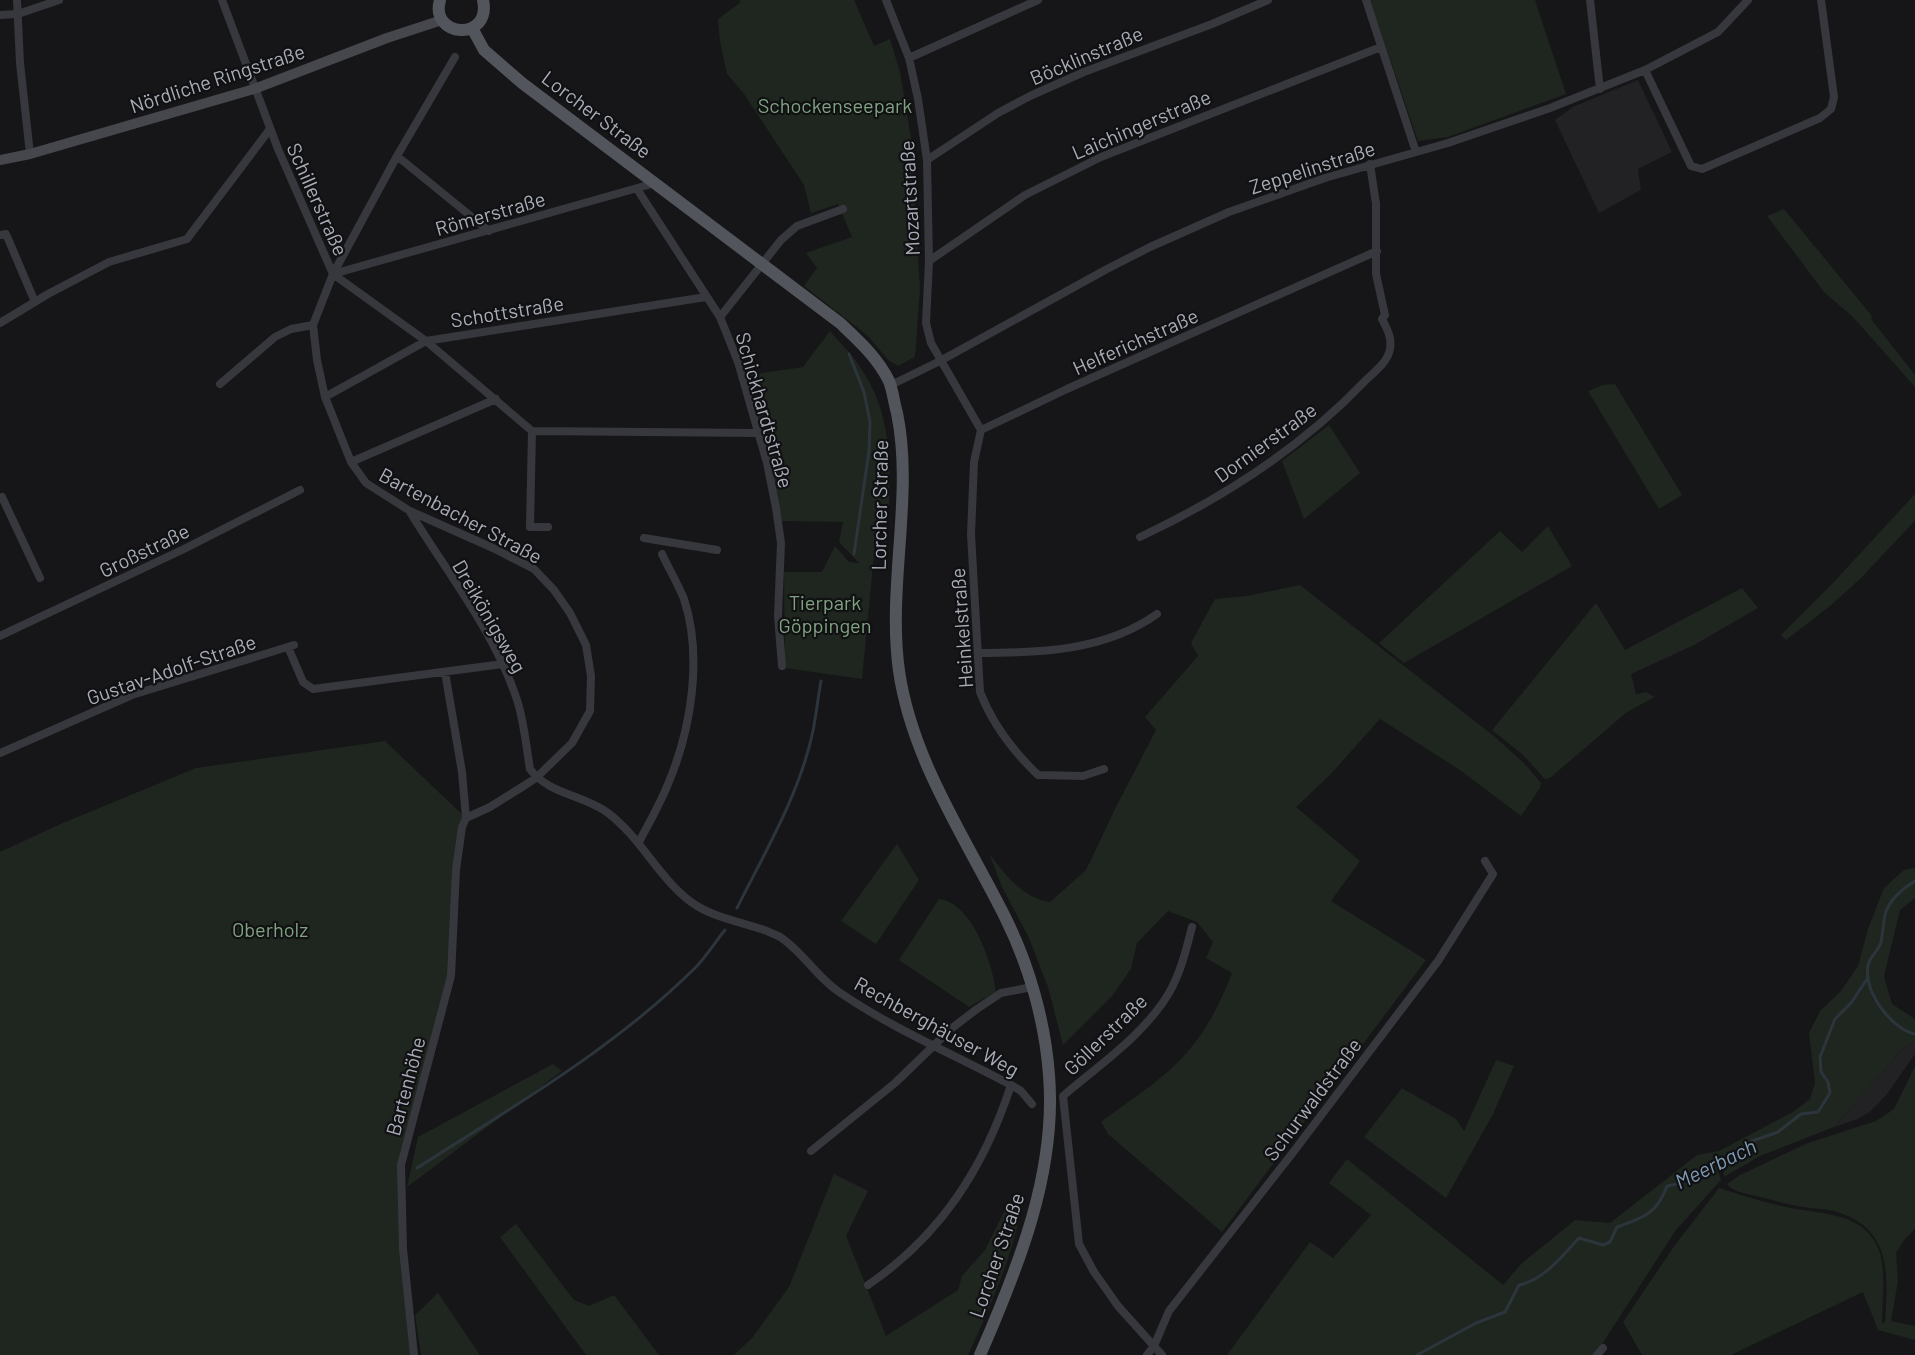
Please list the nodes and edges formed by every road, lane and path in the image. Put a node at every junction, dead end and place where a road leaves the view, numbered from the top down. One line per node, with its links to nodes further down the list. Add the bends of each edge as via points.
1 (17, 0): 13 (street)
2 (59, 0): 13 (street)
3 (222, 0): 21 (street, Schillerstraße)
4 (440, 0): 15 (main road)
5 (483, 0): 16 (main road, via 482,19)
6 (886, 0): 19 (street, Mozartstraße)
7 (1038, 0): 19 (street)
8 (1268, 0): 28 (street, Böcklinstraße, via 1030,96)
9 (1366, 0): 17 (street)
10 (1590, 0): 22 (street)
11 (1748, 0): 20 (street, Zeppelinstraße, via 1718,32)
12 (1821, 0): 20 (street, via 1834,97 1831,109 1820,118 1701,169 1691,166)
13 (18, 14): 14 (street); 25 (street)
14 (0, 15)
15 (442, 20): 16 (main road, via 459,31); 21 (street, Nördliche Ringstraße)
16 (472, 28): 30 (main road, Lorcher Straße, via 484,50 499,64)
17 (1381, 46): 24 (street); 36 (street, Laichingerstraße, via 1101,157 1025,195)
18 (455, 57): 26 (street, Bartenbacher Straße)
19 (909, 58): 28 (street, Mozartstraße)
20 (1645, 70): 22 (street, Zeppelinstraße)
21 (254, 89): 23 (street, Schillerstraße); 25 (street, Nördliche Ringstraße)
22 (1599, 89): 24 (street, Zeppelinstraße)
23 (270, 129): 38 (street, Schillerstraße); 40 (street, via 188,239 109,262)
24 (1416, 152): 29 (street, Zeppelinstraße)
25 (30, 154): 27 (street, Nördliche Ringstraße)
26 (397, 156): 33 (street); 38 (street, Bartenbacher Straße)
27 (0, 160)
28 (927, 160): 36 (street, Mozartstraße)
29 (1370, 164): 35 (street); 45 (street, Zeppelinstraße, via 1229,212 1150,247)
30 (655, 183): 31 (street, Römerstraße); 37 (main road, Lorcher Straße)
31 (637, 189): 33 (street, Römerstraße); 39 (street, Schickhardtstraße)
32 (843, 209): 37 (street, via 797,226)
33 (489, 231): 38 (street, Römerstraße)
34 (0, 235): 40 (street, via 6,234)
35 (1377, 251): 50 (street, Helferichstraße); 58 (street, Dornierstraße, via 1376,274 1385,315 1382,319 1390,335 1390,351 1383,363 1340,407 1291,447 1235,486)
36 (929, 261): 45 (street, Mozartstraße, via 926,323)
37 (761, 264): 41 (street); 47 (main road, Lorcher Straße, via 868,349)
38 (333, 274): 43 (street, Bartenbacher Straße); 44 (street, Schillerstraße)
39 (706, 297): 41 (street, Schickhardtstraße); 44 (street, Schottstraße)
40 (35, 302): 42 (street)
41 (720, 317): 52 (street, Schickhardtstraße)
42 (0, 323)
43 (313, 325): 46 (street, via 291,329 275,338); 48 (street, Bartenbacher Straße)
44 (426, 341): 48 (street, Schottstraße); 49 (street, Schillerstraße)
45 (940, 361): 47 (street, Zeppelinstraße); 50 (street)
46 (220, 384)
47 (891, 385): 76 (main road, Lorcher Straße, via 903,463 895,612 906,703 921,751 1005,918)
48 (326, 397): 53 (street, Bartenbacher Straße)
49 (496, 399): 51 (street, Schillerstraße); 53 (street)
50 (981, 430): 65 (street, Heinkelstraße, via 974,462 971,534)
51 (532, 431): 52 (street); 57 (street, via 530,526)
52 (758, 433): 67 (street, Schickhardtstraße, via 781,543 778,616)
53 (351, 462): 56 (street, Bartenbacher Straße, via 366,483)
54 (300, 490): 64 (street, Großstraße)
55 (1, 496): 62 (street)
56 (410, 511): 66 (street, Dreikönigsweg); 71 (street, Bartenbacher Straße, via 534,569 570,613 586,645 591,676 590,711 572,743)
57 (548, 527)
58 (1140, 537)
59 (644, 538): 60 (street)
60 (717, 550)
61 (662, 554): 73 (street, via 683,598 690,624 693,691 669,783)
62 (40, 578)
63 (1157, 614): 65 (street, via 1130,630 1084,646 1036,652)
64 (0, 636)
65 (978, 652): 70 (street, Heinkelstraße, via 980,692 987,710 1038,775 1083,776)
66 (503, 664): 68 (street, Gustav-Adolf-Straße); 71 (street, Dreikönigsweg, via 517,699 530,769)
67 (782, 666)
68 (445, 672): 69 (street, Gustav-Adolf-Straße, via 313,689 303,682 291,646 132,695); 72 (street)
69 (0, 753)
70 (1104, 769)
71 (536, 778): 72 (street, Bartenbacher Straße); 73 (street, Rechberghäuser Weg, via 595,803)
72 (466, 818): 83 (street, Bartenhöhe, via 456,870 451,976 401,1165 403,1250)
73 (639, 842): 77 (street, Rechberghäuser Weg, via 668,880 692,902 720,917 782,938 837,991)
74 (1485, 861): 82 (street, Schurwaldstraße, via 1493,874 1450,944 1169,1311)
75 (1192, 927): 82 (street, Göllerstraße, via 1178,975 1158,1009 1063,1096 1079,1244 1118,1306)
76 (1032, 987): 77 (street, via 1001,993 952,1028); 84 (main road, Lorcher Straße, via 1049,1074 1045,1155 1027,1239)
77 (934, 1047): 78 (street, Rechberghäuser Weg); 80 (street)
78 (1011, 1085): 79 (street, Rechberghäuser Weg); 81 (street, via 983,1156 958,1197 908,1255)
79 (1032, 1104)
80 (811, 1150)
81 (868, 1285)
82 (1154, 1346): 85 (street, Schurwaldstraße); 86 (street)
83 (414, 1355)
84 (980, 1355)
85 (1147, 1355)
86 (1162, 1355)

